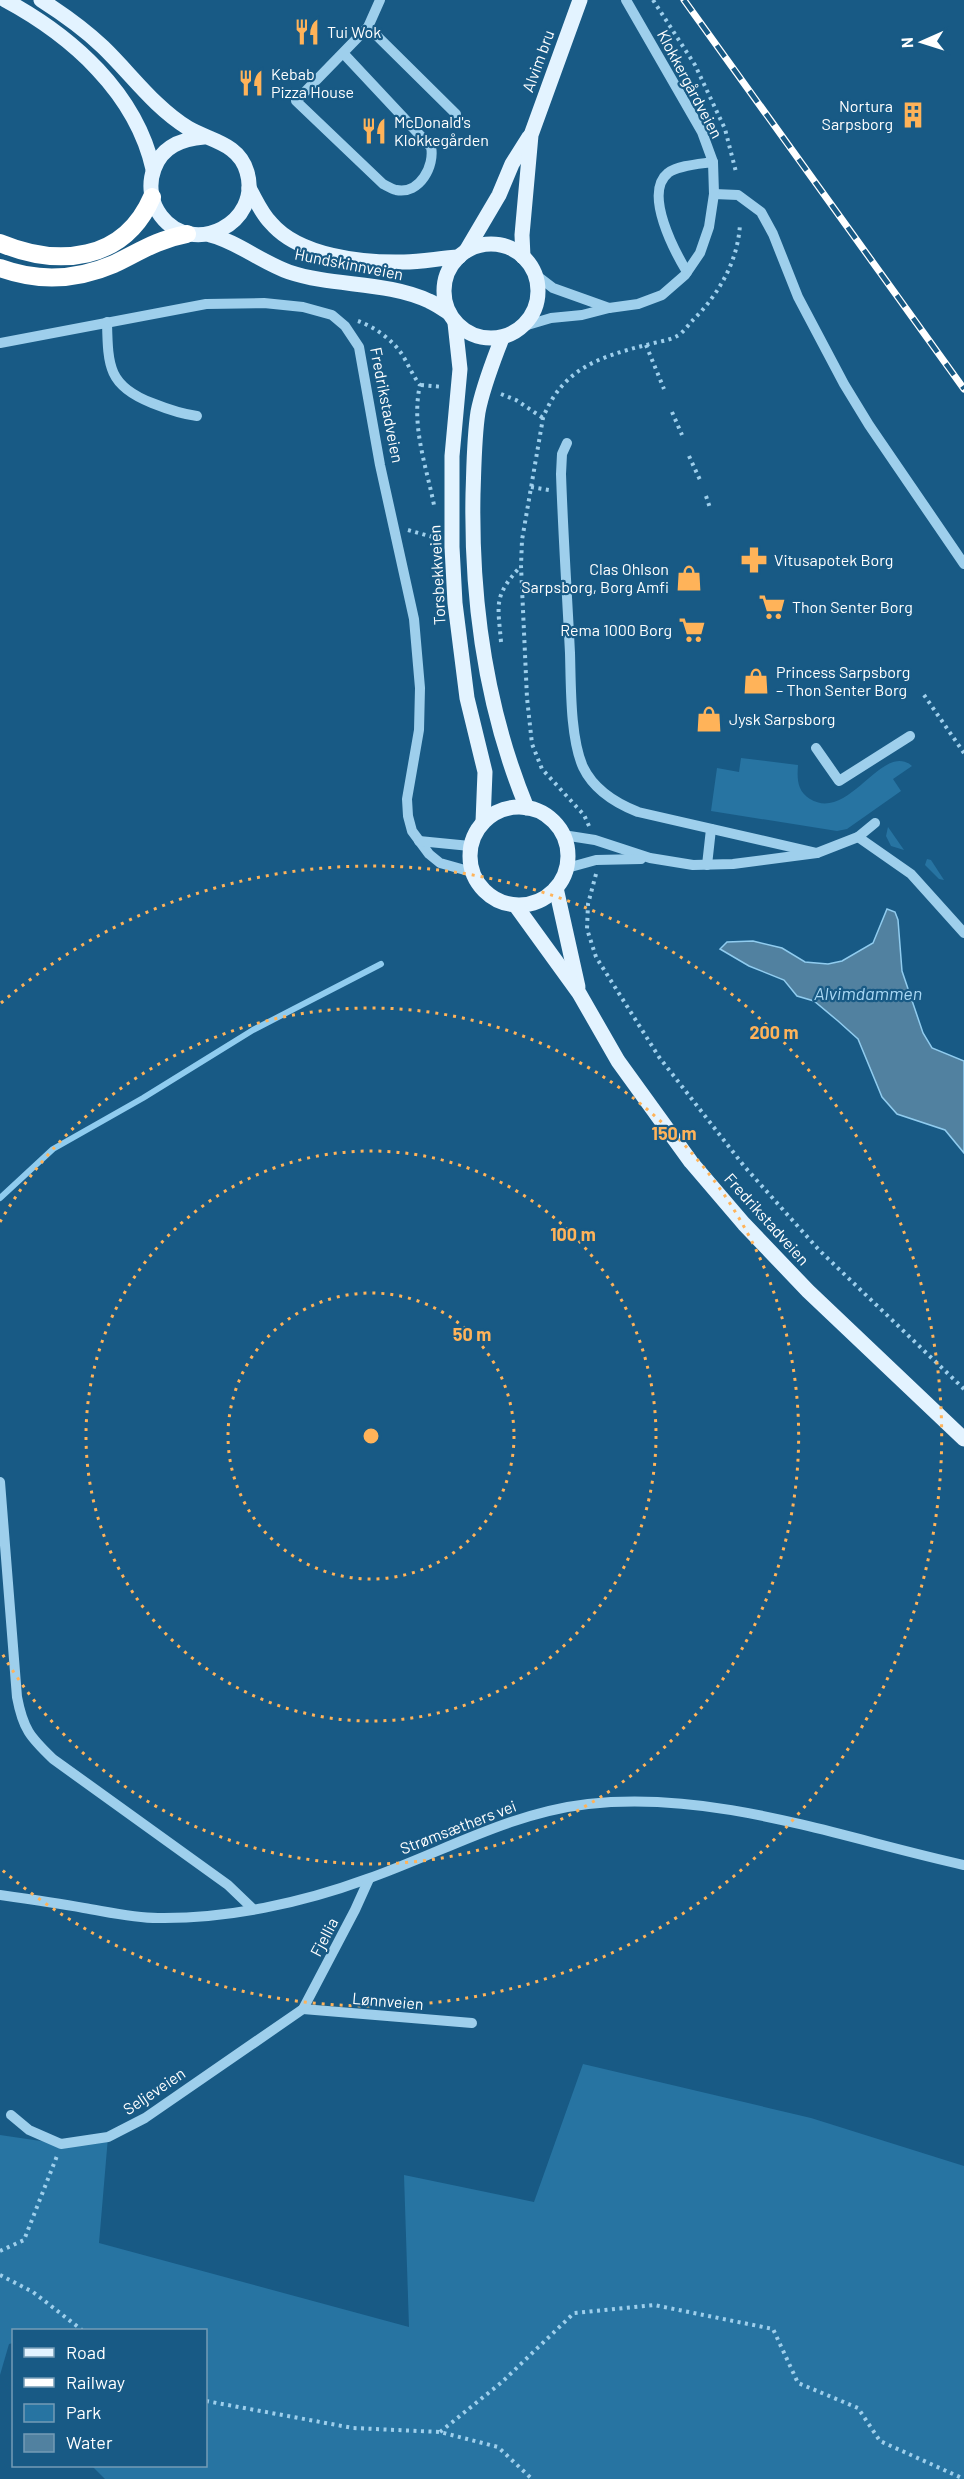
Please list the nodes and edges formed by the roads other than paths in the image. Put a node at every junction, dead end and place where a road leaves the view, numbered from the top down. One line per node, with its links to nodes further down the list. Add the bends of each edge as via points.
1 (5, 0): 12 (main road, via 66,41 114,87 140,129)
2 (41, 0): 10 (main road, via 102,46 164,110)
3 (380, 0): 6 (street)
4 (580, 0): 9 (main road, Alvim bru)
5 (626, 0): 11 (street, Klokkergårdveien, via 702,132)
6 (368, 27): 7 (street); 8 (street)
7 (343, 53): 7 (street, via 296,100 382,184 396,190 413,187 429,171 431,147)
8 (456, 114)
9 (531, 135): 19 (main road); 20 (main road)
10 (204, 137): 12 (main road, via 186,138 174,144); 13 (main road, via 223,142 237,153 247,171)
11 (713, 162): 14 (street, Klokkergårdveien); 22 (street, via 668,174 660,187 660,208 667,232)
12 (153, 169): 15 (main road)
13 (249, 188): 17 (main road, via 238,218); 19 (main road, Hundskinnveien, via 271,224 297,244 322,252 405,262)
14 (714, 194): 22 (street, Klokkergårdveien, via 709,228 700,253); 32 (street, via 738,195 761,212 798,297 844,384)
15 (152, 197): 16 (main road, via 165,221); 18 (highway, via 120,238 87,254 55,258)
16 (187, 234): 17 (main road); 21 (highway, via 155,242 116,263 84,274 39,277)
17 (210, 235): 25 (main road, Hundskinnveien, via 224,238 291,272 430,301)
18 (0, 243)
19 (462, 254): 20 (main road, via 487,244 513,249); 25 (main road, via 449,269 444,283 444,299)
20 (523, 257): 23 (main road)
21 (0, 268)
22 (687, 272): 24 (street, Klokkergårdveien, via 662,295 638,304)
23 (536, 275): 24 (street, Klokkergårdveien, via 553,288); 27 (main road, via 537,302)
24 (609, 308): 27 (street, Klokkergårdveien)
25 (452, 318): 28 (main road, via 477,337); 36 (main road, Torsbekkveien, via 460,369 452,456 455,603 467,698 485,772)
26 (107, 322): 29 (street); 30 (street, via 108,351 116,380 126,391 177,413); 41 (street, Fredrikstadveien, via 206,303 264,303 332,315 359,347 414,620 419,730 407,799 412,831)
27 (524, 326): 28 (main road)
28 (502, 338): 35 (main road, via 478,412 473,507 475,569 489,690 510,767)
29 (0, 343)
30 (197, 416)
31 (567, 443): 38 (street, via 561,474 572,701 583,766 596,786 616,804)
32 (964, 564)
33 (910, 736): 34 (street, via 839,781)
34 (816, 748)
35 (527, 808): 36 (main road, via 503,810); 39 (main road, via 554,822)
36 (483, 822): 42 (main road)
37 (875, 823): 40 (street)
38 (711, 830): 43 (street); 45 (street)
39 (563, 835): 44 (street, via 595,840); 46 (main road, via 568,851)
40 (858, 837): 43 (street); 50 (street, via 911,874)
41 (419, 842): 42 (street); 47 (street, Fredrikstadveien, via 440,862)
42 (470, 846): 47 (main road)
43 (817, 853): 45 (street)
44 (650, 858): 45 (street); 46 (street, via 596,860)
45 (707, 865)
46 (567, 868): 48 (main road)
47 (472, 872): 49 (main road, via 489,896)
48 (556, 888): 49 (main road, via 545,898); 51 (main road, Fredrikstadveien)
49 (516, 906): 51 (main road, Fredrikstadveien)
50 (964, 933)
51 (579, 993): 52 (main road, Fredrikstadveien, via 618,1061 691,1162 808,1291)
52 (964, 1439)
53 (0, 1482): 57 (street, via 20,1712 31,1738 53,1759 228,1885)
54 (964, 1865): 55 (street, Strømsæthers vei, via 755,1814 668,1802 617,1801 534,1814)
55 (369, 1879): 57 (street, Strømsæthers vei, via 289,1902); 58 (street, Fjellia)
56 (0, 1895): 57 (street, Strømsæthers vei, via 156,1918 206,1916)
57 (252, 1908)
58 (303, 2009): 59 (street, Lønnveien); 60 (street, Seljeveien, via 145,2118 108,2137 61,2144 28,2130)
59 (472, 2023)
60 (11, 2115)

